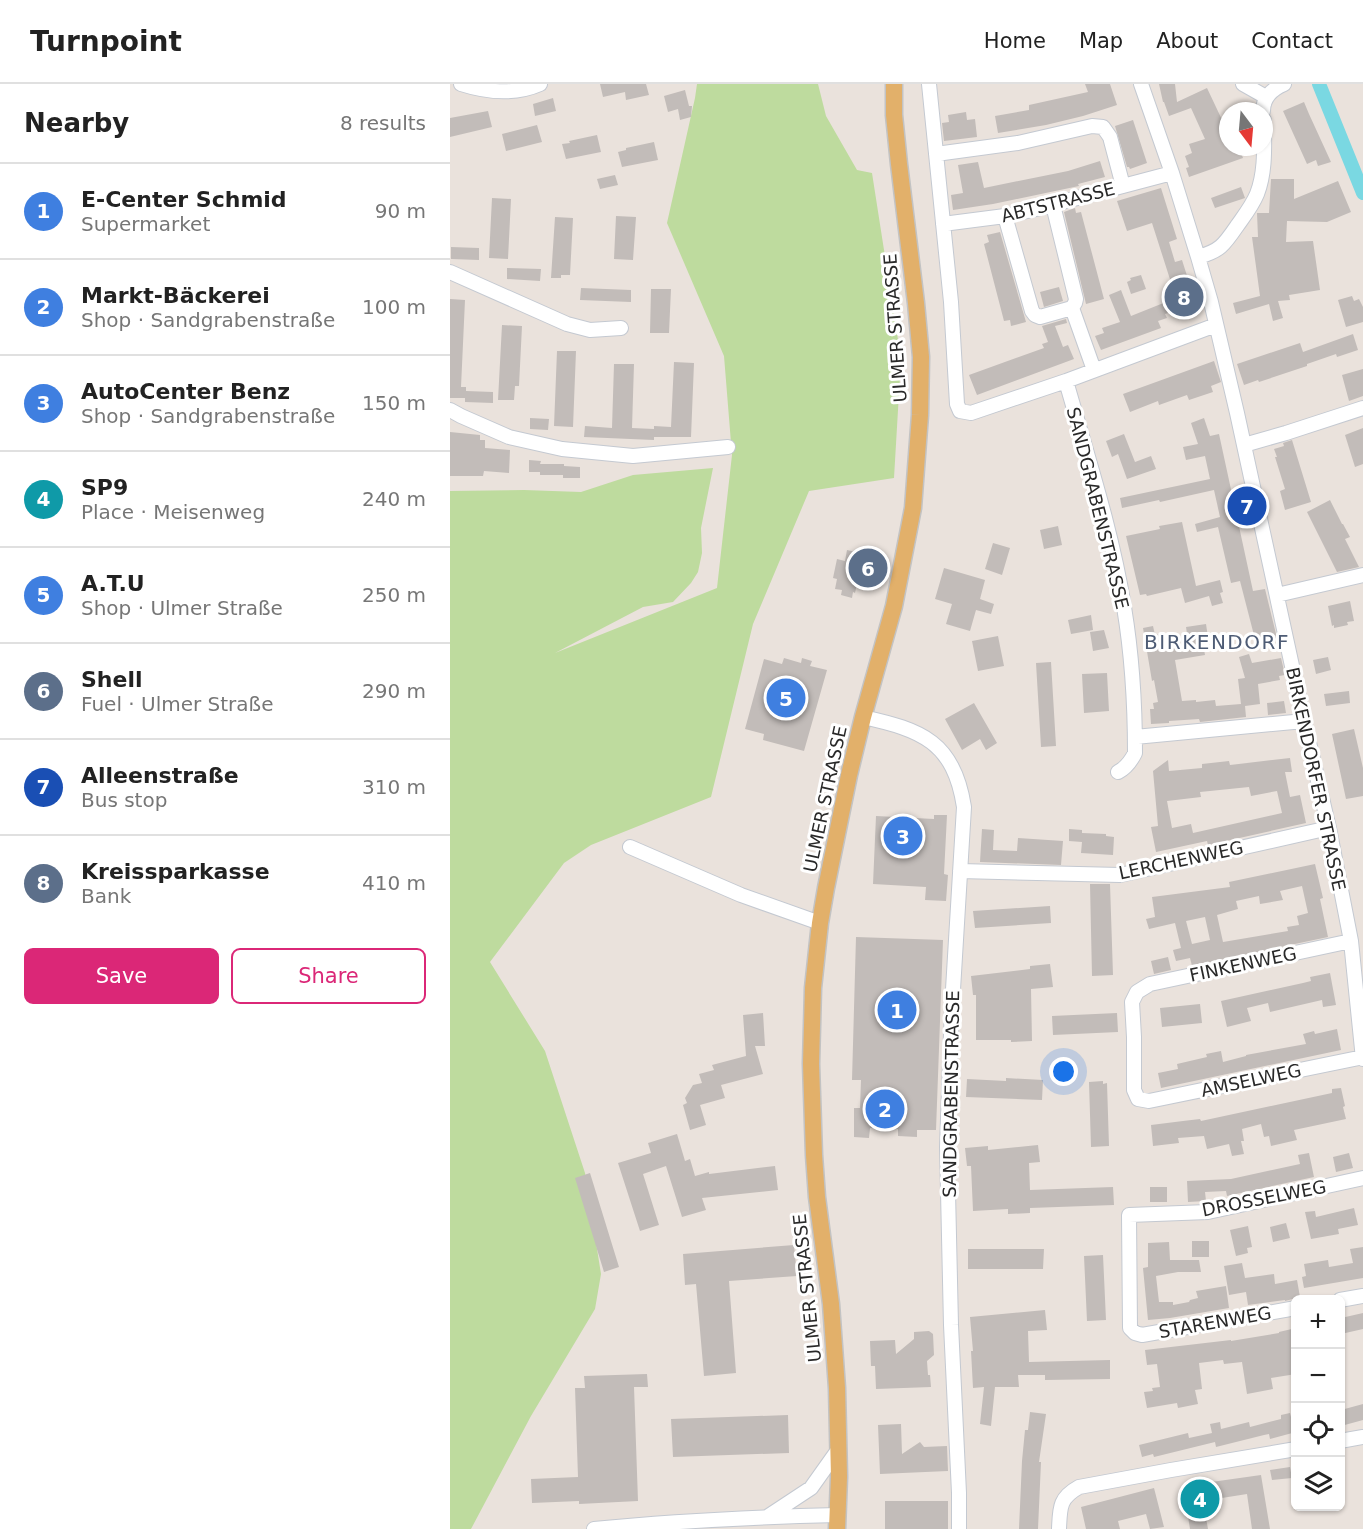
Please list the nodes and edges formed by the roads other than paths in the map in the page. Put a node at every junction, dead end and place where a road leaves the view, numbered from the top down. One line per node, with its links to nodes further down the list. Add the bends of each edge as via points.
1 (461, 84): 2 (street, via 498,91)
2 (540, 84)
3 (894, 84): 30 (main road, ULMER STRASSE, via 894,115 921,357 920,415 913,508 894,606)
4 (929, 84): 10 (street)
5 (1141, 84): 12 (street, BIRKENDORFER STRASSE)
6 (1243, 84): 8 (street)
7 (1284, 84): 9 (street, via 1273,90)
8 (1263, 102)
9 (1266, 102)
10 (936, 154): 13 (street, via 1103,126 1110,137); 16 (street)
11 (1264, 156): 17 (street, via 1257,195 1250,208 1225,244)
12 (1172, 173): 13 (street, ABTSTRASSE); 17 (street, BIRKENDORFER STRASSE)
13 (1123, 186): 14 (street, ABTSTRASSE)
14 (1053, 205): 15 (street, ABTSTRASSE); 19 (street, via 1076,299)
15 (1005, 216): 16 (street, ABTSTRASSE); 19 (street, via 1032,311 1040,317)
16 (943, 224): 23 (street, via 960,411 971,413)
17 (1198, 257): 20 (street, BIRKENDORFER STRASSE)
18 (450, 272): 21 (street, via 567,324 590,330)
19 (1072, 308): 22 (street)
20 (1216, 325): 22 (street); 26 (street, BIRKENDORFER STRASSE)
21 (621, 328)
22 (1094, 370): 23 (street)
23 (1066, 381): 32 (street, SANDGRABENSTRASSE, via 1110,539 1124,607)
24 (1363, 408): 26 (street)
25 (450, 410): 27 (street, via 509,437 562,449 633,456)
26 (1244, 445): 29 (street, BIRKENDORFER STRASSE)
27 (728, 447)
28 (1363, 575): 29 (street)
29 (1277, 595): 31 (street, BIRKENDORFER STRASSE)
30 (863, 717): 36 (street, SANDGRABENSTRASSE, via 912,730 947,758 957,775 964,807); 37 (main road, ULMER STRASSE)
31 (1304, 721): 32 (street); 34 (street, BIRKENDORFER STRASSE)
32 (1135, 736): 33 (street, SANDGRABENSTRASSE, via 1135,753)
33 (1118, 772)
34 (1329, 828): 36 (street, LERCHENWEG, via 1120,875); 38 (street, BIRKENDORFER STRASSE)
35 (630, 847): 37 (street, via 741,895)
36 (960, 871): 53 (street, SANDGRABENSTRASSE, via 947,1147)
37 (820, 923): 48 (main road, ULMER STRASSE, via 811,1064 814,1155 831,1314)
38 (1351, 941): 39 (street, BIRKENDORFER STRASSE); 40 (street, FINKENWEG, via 1150,984 1137,992 1132,1002 1134,1090)
39 (1363, 1058): 40 (street, AMSELWEG, via 1149,1101)
40 (1138, 1099)
41 (1363, 1178): 45 (street, DROSSELWEG, via 1208,1212 1129,1215 1130,1328)
42 (1363, 1296): 43 (street)
43 (1345, 1299)
44 (1291, 1309): 45 (street, STARENWEG, via 1142,1335)
45 (1135, 1333)
46 (1363, 1437): 47 (street)
47 (1345, 1440)
48 (838, 1450): 50 (street, via 812,1488); 51 (main road, ULMER STRASSE)
49 (1291, 1450): 54 (street, via 1079,1487 1062,1501)
50 (767, 1517): 51 (street); 52 (street)
51 (838, 1522)
52 (594, 1529)
53 (959, 1529)
54 (1059, 1529)

